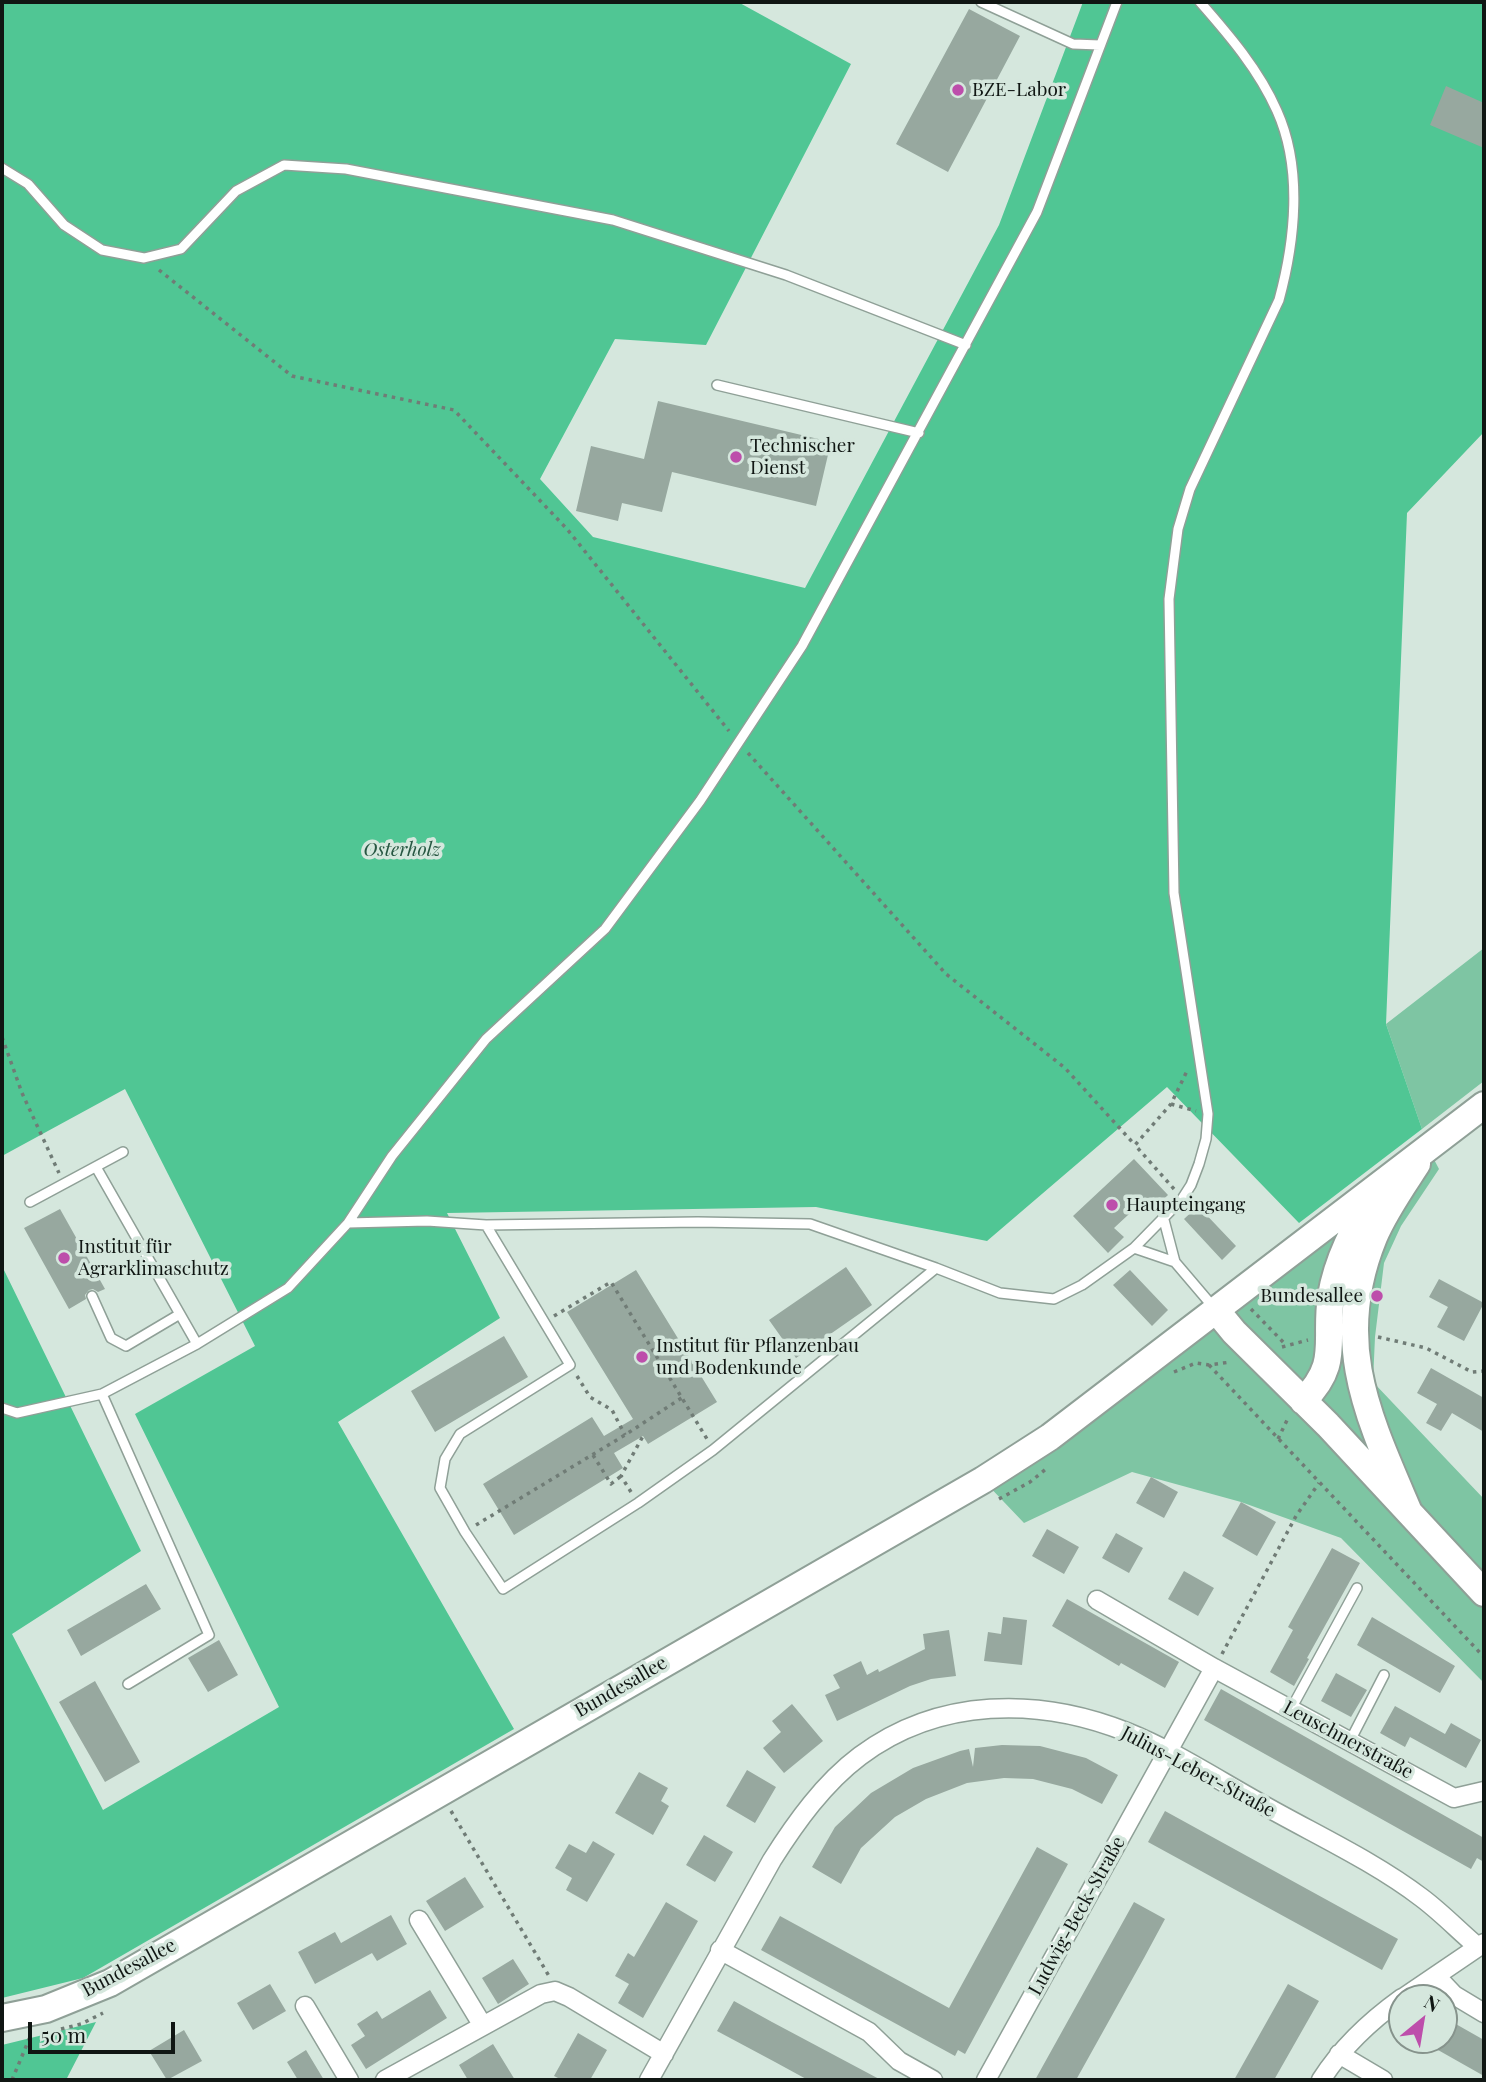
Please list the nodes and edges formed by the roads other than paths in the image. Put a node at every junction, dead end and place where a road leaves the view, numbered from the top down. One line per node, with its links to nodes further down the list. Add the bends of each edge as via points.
1 (981, 2): 4 (lane, via 1073,44)
2 (1117, 2): 4 (lane)
3 (1200, 2): 15 (lane, via 1249,61 1278,111 1290,150 1294,197 1287,271 1279,300 1190,489 1171,572 1174,893 1208,1114 1195,1174)
4 (1100, 46): 6 (lane, via 1037,212)
5 (2, 169): 6 (lane, via 28,184 64,225 102,250 144,258 181,249 236,191 285,165 346,169 613,220 786,275)
6 (966, 345): 8 (lane)
7 (717, 385): 8 (lane)
8 (919, 433): 16 (lane, via 802,646 701,801 605,929 486,1039 393,1156)
9 (1484, 1105): 10 (main road, Bundesallee)
10 (1428, 1148): 13 (main road, Bundesallee); 24 (main road, Bundesallee, via 1375,1235)
11 (123, 1152): 12 (lane)
12 (96, 1167): 14 (lane); 23 (lane)
13 (1381, 1184): 22 (main road, Bundesallee); 24 (main road, Bundesallee, via 1341,1257 1331,1296)
14 (30, 1202)
15 (1164, 1220): 18 (lane); 19 (lane)
16 (348, 1223): 17 (lane); 25 (lane, via 288,1288)
17 (486, 1225): 20 (lane, via 810,1224); 20 (lane, via 570,1365 460,1434 445,1459 440,1488 503,1589 713,1450)
18 (1135, 1248): 19 (lane); 20 (lane, via 1082,1286 1054,1299 1000,1293)
19 (1175, 1262): 22 (lane)
20 (936, 1268)
21 (92, 1296): 23 (lane, via 111,1338 126,1346)
22 (1216, 1310): 27 (main road, Bundesallee); 48 (main road, Bundesallee, via 1050,1437 982,1480 110,1983 46,2009)
23 (180, 1314): 25 (lane)
24 (1342, 1335): 27 (main road, Bundesallee, via 1319,1384); 29 (main road, Bundesallee)
25 (197, 1344): 26 (lane)
26 (102, 1394): 28 (lane, via 17,1413); 35 (lane, via 209,1635)
27 (1303, 1401): 29 (main road, Bundesallee)
28 (2, 1408)
29 (1409, 1513): 31 (main road, Bundesallee)
30 (1357, 1588): 36 (lane)
31 (1484, 1593)
32 (1097, 1600): 33 (street, Leuschnerstraße)
33 (1214, 1668): 36 (street, Leuschnerstraße); 38 (street)
34 (1384, 1675): 37 (lane)
35 (128, 1684)
36 (1291, 1709): 37 (street, Leuschnerstraße)
37 (1350, 1741): 39 (street, Leuschnerstraße, via 1454,1798)
38 (1168, 1752): 41 (street, Julius-Leber-Straße, via 1387,1874); 42 (street, Julius-Leber-Straße, via 1118,1729 1048,1709 972,1709 895,1734 859,1756 793,1827); 56 (street, Ludwig-Beck-Straße)
39 (1484, 1791)
40 (419, 1920): 49 (street)
41 (1482, 1949): 43 (street)
42 (720, 1950): 50 (street, Julius-Leber-Straße); 55 (street, via 869,2032 899,2061)
43 (1436, 1976): 44 (street); 47 (street, via 1454,1995)
44 (1424, 1984)
45 (305, 2006): 52 (street)
46 (1388, 2008): 51 (street)
47 (1484, 2012)
48 (2, 2018)
49 (483, 2026): 50 (street, via 555,1991); 53 (street)
50 (664, 2054): 54 (street, Julius-Leber-Straße)
51 (1339, 2054): 57 (street); 58 (street)
52 (349, 2080)
53 (385, 2080)
54 (649, 2080)
55 (933, 2080)
56 (986, 2080)
57 (1321, 2080)
58 (1382, 2080)

